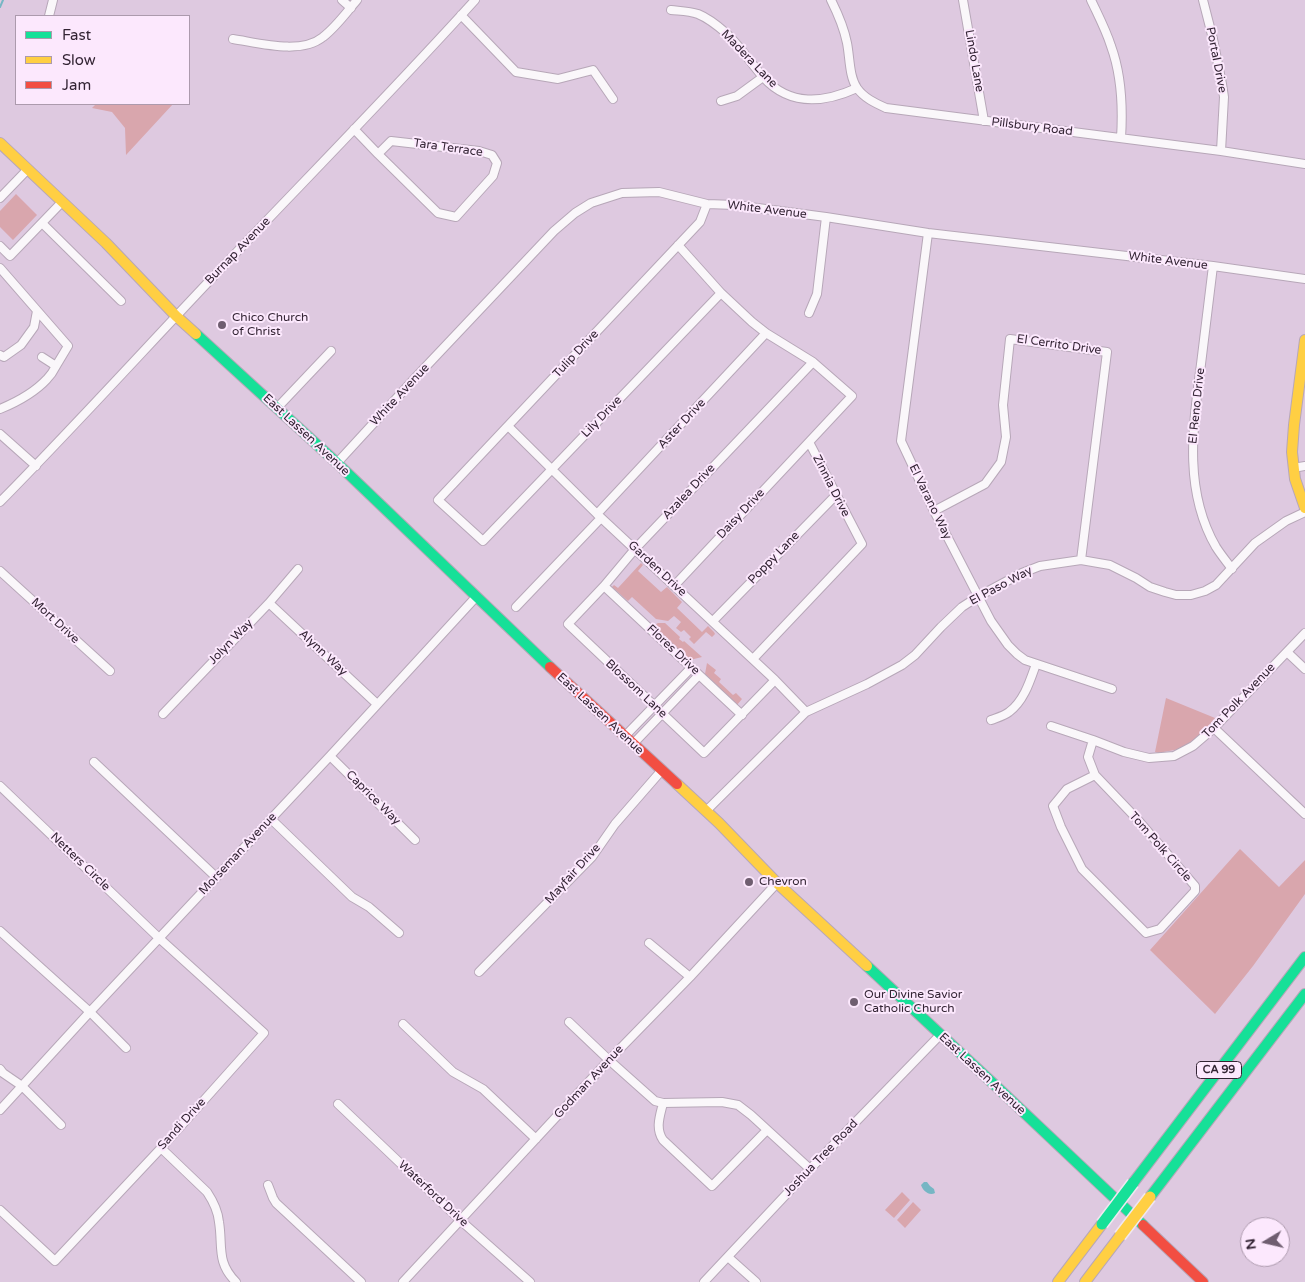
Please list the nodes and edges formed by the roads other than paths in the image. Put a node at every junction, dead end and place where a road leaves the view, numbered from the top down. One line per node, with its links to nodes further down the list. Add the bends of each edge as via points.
1 (53, 0): 11 (street)
2 (342, 0): 9 (street)
3 (357, 0): 9 (street)
4 (475, 0): 12 (street, Burnap Avenue)
5 (831, 0): 15 (street, via 842,22)
6 (963, 0): 18 (street, Lindo Lane)
7 (1091, 0): 20 (street, via 1117,64 1122,97)
8 (1203, 0): 22 (street, Portal Drive, via 1224,97)
9 (351, 8): 13 (street, via 332,30 312,44 299,47)
10 (671, 10): 14 (street, Madera Lane, via 698,14 710,20 739,46)
11 (48, 15)
12 (461, 15): 16 (street, via 516,72 558,79 593,70); 19 (street, Burnap Avenue)
13 (233, 39)
14 (763, 77): 15 (street, Madera Lane, via 782,92 808,100 832,98); 17 (street, via 737,96)
15 (857, 88): 18 (street, Pillsbury Road, via 874,103 886,108)
16 (614, 99)
17 (721, 100)
18 (984, 121): 20 (street, Pillsbury Road)
19 (354, 129): 23 (street, Tara Terrace); 44 (street, Burnap Avenue)
20 (1121, 138): 22 (street, Pillsbury Road)
21 (0, 143): 25 (main road, East Lassen Avenue)
22 (1221, 151): 24 (street, Pillsbury Road)
23 (378, 154): 23 (street, Tara Terrace, via 438,213 456,217 493,176 497,164 492,155 479,151 391,141)
24 (1305, 164)
25 (28, 169): 26 (street); 27 (main road, East Lassen Avenue)
26 (0, 198)
27 (62, 202): 30 (street); 44 (main road, East Lassen Avenue)
28 (708, 204): 29 (street, White Avenue); 32 (street, Tulip Drive, via 700,222); 57 (street, White Avenue, via 659,192 622,193 591,203 575,213 554,231)
29 (826, 217): 31 (street, White Avenue); 43 (street, via 817,294)
30 (42, 223): 34 (street); 41 (street)
31 (928, 233): 35 (street, White Avenue); 64 (street, El Varano Way, via 901,441)
32 (678, 245): 40 (street, Zinnia Drive); 54 (street, Tulip Drive)
33 (0, 246): 34 (street)
34 (10, 256): 36 (street)
35 (1213, 266): 37 (street, White Avenue); 70 (street, El Reno Drive, via 1193,429 1193,457 1203,516 1216,548)
36 (0, 267): 38 (street)
37 (1305, 279)
38 (10, 280): 39 (street); 42 (street)
39 (0, 282)
40 (722, 293): 45 (street, Zinnia Drive); 60 (street, Lily Drive)
41 (121, 301)
42 (37, 311): 48 (street, via 34,327 20,345 4,356); 51 (street, via 68,346)
43 (809, 313)
44 (176, 316): 52 (main road, East Lassen Avenue); 58 (street, Burnap Avenue)
45 (766, 334): 50 (street, Zinnia Drive); 65 (street, Aster Drive)
46 (1305, 340): 59 (main road, via 1292,452)
47 (331, 351): 52 (street)
48 (0, 355)
49 (42, 357): 51 (street)
50 (813, 362): 56 (street, Zinnia Drive, via 852,396); 67 (street, Azalea Drive)
51 (56, 366): 53 (street, via 48,379 32,392)
52 (277, 408): 57 (main road, East Lassen Avenue)
53 (0, 409)
54 (508, 426): 60 (street, Garden Drive); 66 (street, Tulip Drive, via 438,500)
55 (0, 434): 58 (street)
56 (809, 442): 61 (street, Zinnia Drive); 73 (street, Daisy Drive)
57 (337, 463): 75 (main road, East Lassen Avenue)
58 (36, 466): 62 (street, Burnap Avenue)
59 (1299, 467): 63 (main road, via 1297,486)
60 (552, 469): 65 (street, Garden Drive); 66 (street, Lily Drive)
61 (836, 495): 78 (street, Poppy Lane); 82 (street, Zinnia Drive, via 862,544)
62 (0, 502)
63 (1305, 510): 70 (street, El Paso Way, via 1254,543)
64 (934, 511): 68 (street, El Cerrito Drive, via 985,484 1001,462 1006,437 1003,405 1010,339 1107,352); 74 (street, El Varano Way)
65 (599, 516): 67 (street, Garden Drive); 77 (street, Aster Drive)
66 (483, 541)
67 (635, 549): 72 (street, Azalea Drive); 73 (street, Garden Drive)
68 (1081, 560): 70 (street, El Paso Way, via 1110,565 1150,587 1176,595 1205,592); 74 (street, El Paso Way, via 1040,566)
69 (298, 569): 76 (street, Jolyn Way)
70 (1232, 569)
71 (0, 571): 86 (street, Mort Drive)
72 (604, 586): 79 (street, Azalea Drive); 84 (street, Flores Drive)
73 (674, 586): 78 (street, Garden Drive)
74 (979, 596): 83 (street, El Varano Way, via 1008,645 1025,660); 92 (street, El Paso Way, via 962,607 902,665)
75 (476, 597): 90 (street, Morseman Avenue); 99 (main road, East Lassen Avenue)
76 (269, 603): 90 (street, Alynn Way); 94 (street, Jolyn Way)
77 (516, 607)
78 (713, 622): 82 (street, Garden Drive)
79 (568, 624): 91 (street, Blossom Lane)
80 (1305, 633): 81 (street, Tom Polk Avenue)
81 (1287, 652): 85 (street); 98 (street, Tom Polk Avenue)
82 (753, 659): 88 (street, Garden Drive)
83 (1036, 664): 89 (street, El Varano Way); 96 (street, via 1016,706)
84 (691, 668): 87 (street, Flores Drive); 91 (street)
85 (1305, 669)
86 (110, 671)
87 (699, 675): 93 (street); 95 (street, Flores Drive)
88 (774, 680): 92 (street, Garden Drive); 95 (street)
89 (1112, 689)
90 (377, 704): 101 (street, Morseman Avenue)
91 (654, 706): 93 (street, Blossom Lane); 99 (street)
92 (806, 712): 106 (street, El Paso Way)
93 (662, 713): 95 (street, Blossom Lane, via 704,753); 99 (street)
94 (163, 714)
95 (742, 715)
96 (991, 720)
97 (1050, 726): 100 (street, Tom Polk Avenue)
98 (1214, 728): 100 (street, Tom Polk Avenue, via 1194,746 1174,756 1149,758); 107 (street)
99 (629, 740): 103 (main road, East Lassen Avenue)
100 (1093, 740): 104 (street, via 1088,757)
101 (330, 756): 108 (street, Morseman Avenue); 109 (street, Caprice Way)
102 (94, 762): 110 (street)
103 (662, 770): 106 (main road, East Lassen Avenue); 117 (street, Mayfair Drive, via 615,824 592,857)
104 (1095, 775): 104 (street, Tom Polk Circle, via 1195,886 1195,891 1160,929 1146,933 1082,869 1061,828 1052,806 1067,788)
105 (0, 786): 114 (street, Netters Circle)
106 (706, 811): 111 (main road, East Lassen Avenue)
107 (1305, 814)
108 (271, 819): 110 (street, Morseman Avenue); 113 (street, via 352,898 369,907)
109 (415, 840)
110 (216, 877): 114 (street, Morseman Avenue)
111 (777, 883): 118 (street, Godman Avenue); 123 (main road, East Lassen Avenue)
112 (0, 931): 120 (street)
113 (399, 933)
114 (159, 938): 120 (street, Morseman Avenue); 134 (street, Sandi Drive, via 264,1033)
115 (649, 943): 118 (street)
116 (1305, 957): 146 (main road, CA 99, bridge)
117 (479, 972)
118 (690, 977): 125 (street, Godman Avenue)
119 (1305, 994): 147 (main road, CA 99, bridge)
120 (90, 1012): 124 (street); 127 (street, Morseman Avenue)
121 (568, 1022): 125 (street)
122 (403, 1024): 133 (street, via 453,1072 484,1089)
123 (940, 1035): 135 (street, Joshua Tree Road); 148 (main road, East Lassen Avenue)
124 (126, 1048)
125 (609, 1060): 128 (street, via 655,1101); 133 (street, Godman Avenue)
126 (0, 1069): 127 (street)
127 (22, 1086): 130 (street, Morseman Avenue); 131 (street)
128 (663, 1103): 132 (street, via 722,1102 738,1105); 132 (street, via 658,1126 660,1135 712,1186)
129 (338, 1104): 138 (street, Waterford Drive)
130 (0, 1110)
131 (61, 1125)
132 (767, 1130): 135 (street)
133 (536, 1139): 138 (street, Godman Avenue)
134 (161, 1148): 137 (street, Sandi Drive, via 55,1261); 140 (street, via 212,1200 219,1220 223,1262)
135 (810, 1169): 139 (street, Joshua Tree Road)
136 (268, 1185): 141 (street, via 276,1203)
137 (0, 1210)
138 (460, 1220): 142 (street, Godman Avenue); 143 (street, Waterford Drive)
139 (728, 1257): 144 (street, Joshua Tree Road); 145 (street)
140 (236, 1282)
141 (360, 1282)
142 (403, 1282)
143 (530, 1282)
144 (704, 1282)
145 (756, 1282)
146 (1058, 1282)
147 (1085, 1282)
148 (1203, 1282)

